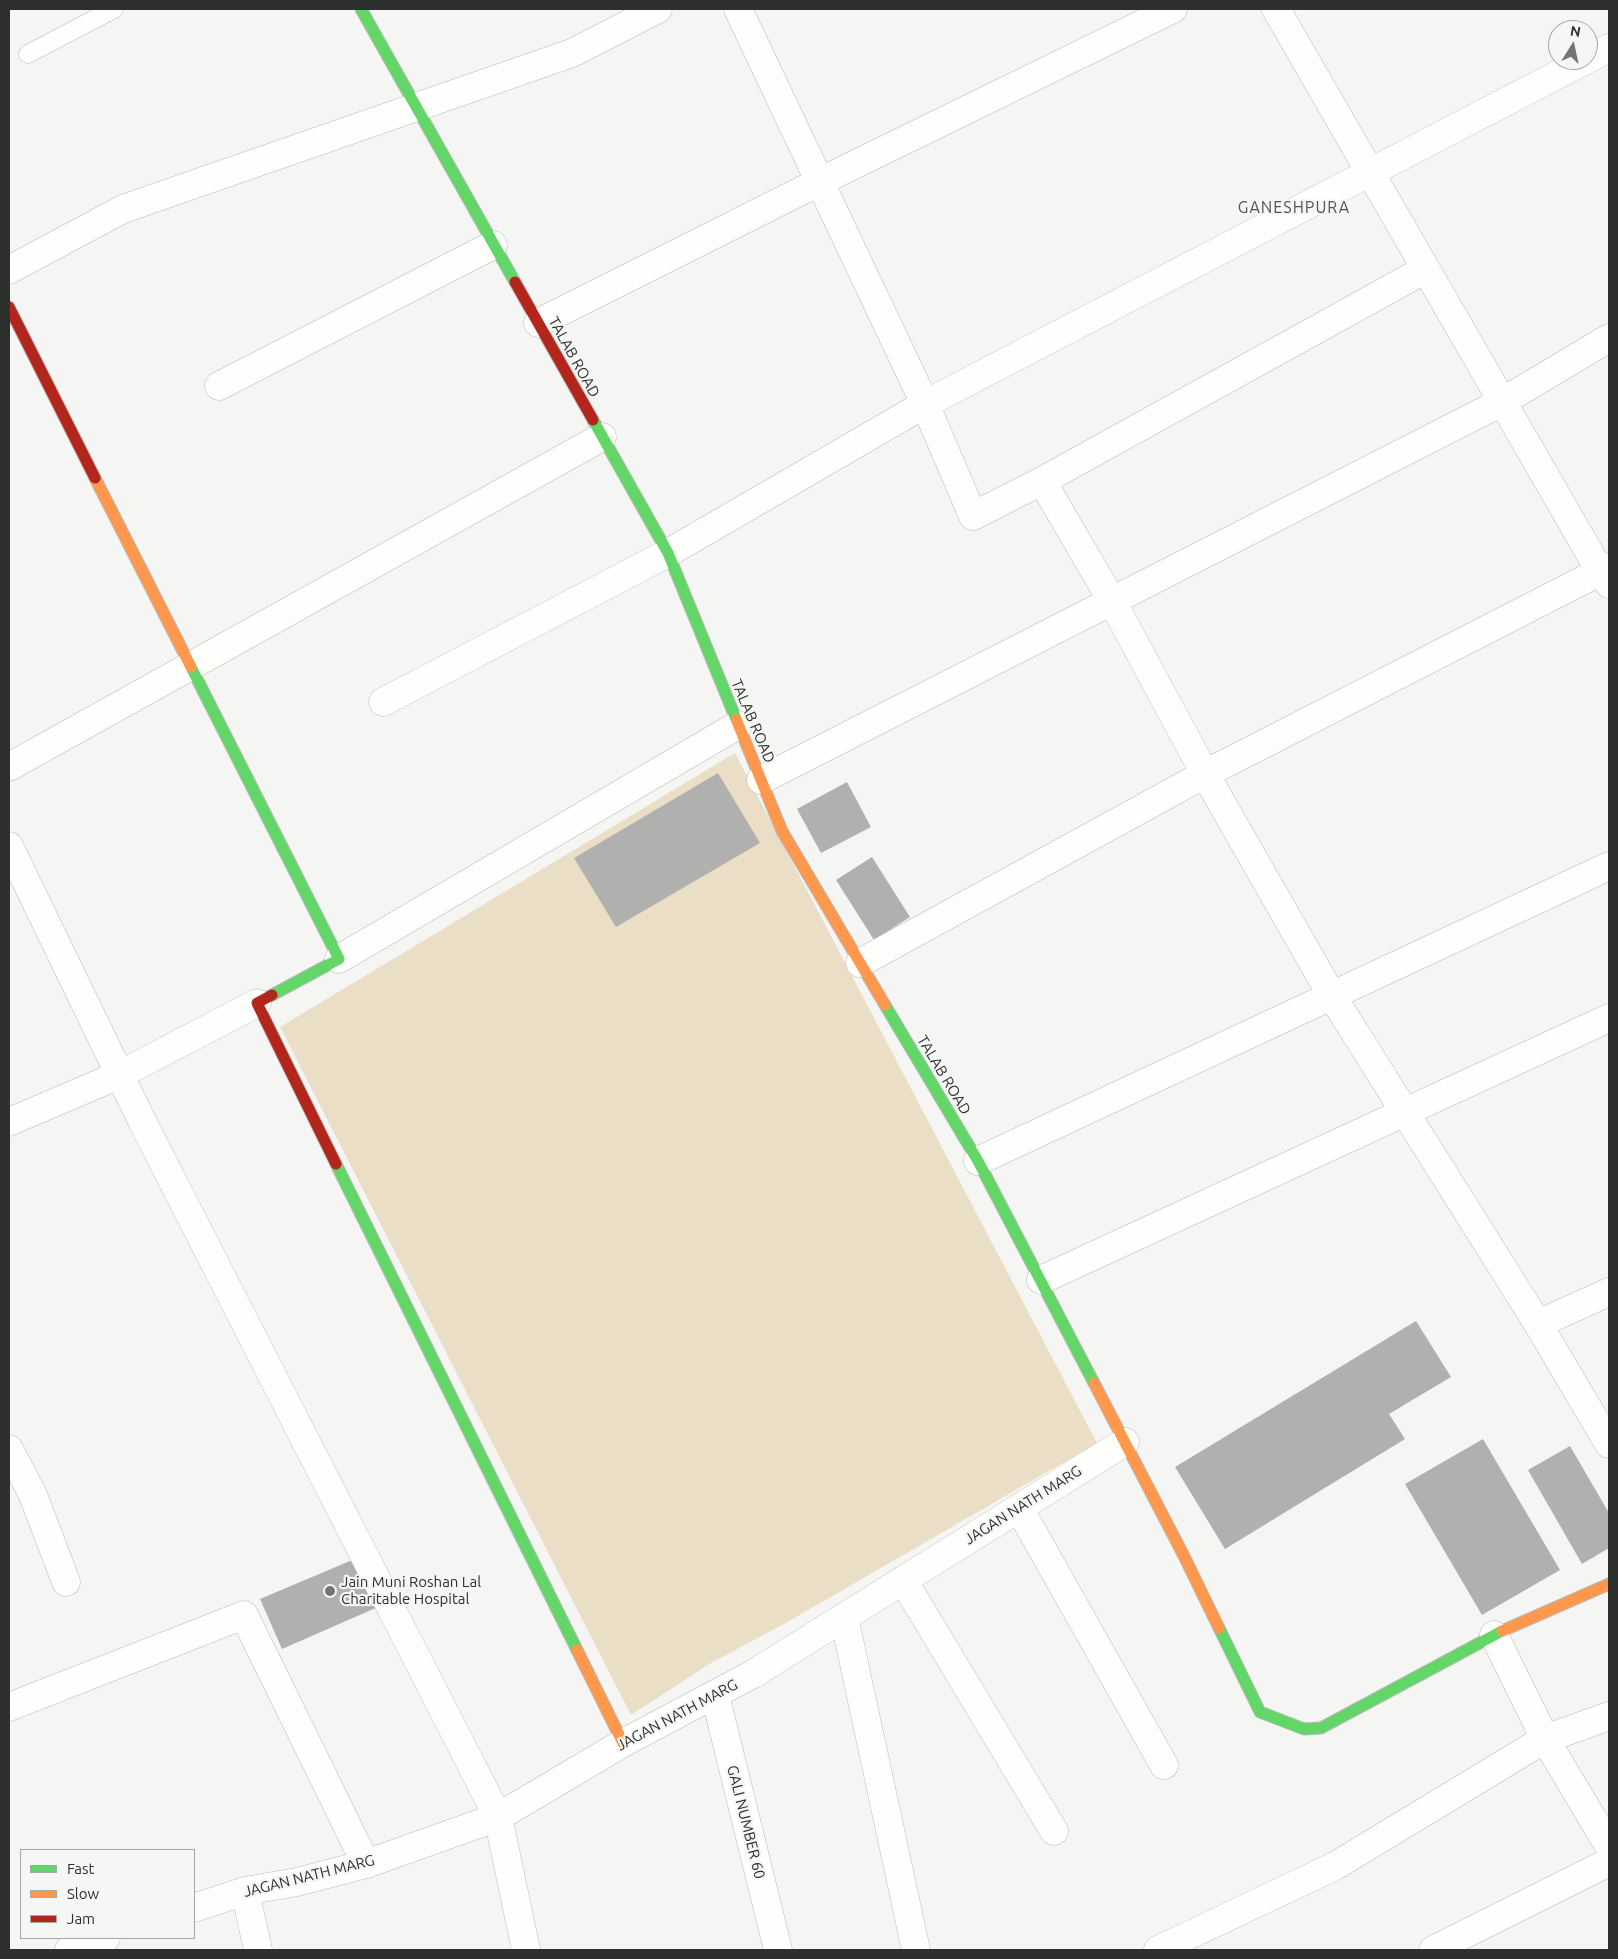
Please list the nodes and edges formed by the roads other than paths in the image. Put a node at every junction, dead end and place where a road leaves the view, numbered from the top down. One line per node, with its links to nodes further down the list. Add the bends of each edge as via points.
1 (114, 9): 7 (lane)
2 (361, 9): 9 (street, TALAB ROAD)
3 (658, 9): 9 (street, via 572,53)
4 (738, 9): 11 (street)
5 (1173, 9): 11 (street)
6 (1276, 9): 10 (street)
7 (28, 54)
8 (1566, 70): 10 (street)
9 (417, 107): 12 (street, TALAB ROAD); 14 (street, via 123,209)
10 (1370, 172): 13 (street); 20 (street)
11 (819, 182): 16 (street); 20 (street)
12 (493, 244): 16 (street, TALAB ROAD); 18 (street)
13 (1426, 269): 19 (street); 22 (street)
14 (9, 270)
15 (9, 307): 26 (street)
16 (538, 323): 21 (street, TALAB ROAD)
17 (1609, 338): 19 (street)
18 (219, 386)
19 (1502, 402): 24 (street, via 1600,571); 25 (street)
20 (925, 404): 22 (street, via 972,516); 23 (street)
21 (602, 437): 23 (street, TALAB ROAD); 26 (street)
22 (1042, 481): 25 (street)
23 (668, 553): 27 (street); 28 (street, TALAB ROAD)
24 (1607, 574): 30 (street)
25 (1112, 600): 30 (street); 31 (street)
26 (192, 666): 29 (street); 34 (street)
27 (383, 702)
28 (738, 726): 31 (street, TALAB ROAD); 34 (street)
29 (9, 767)
30 (1205, 774): 35 (street); 36 (street)
31 (761, 780): 35 (street, TALAB ROAD, via 782,831)
32 (9, 846): 39 (street)
33 (1609, 866): 36 (street)
34 (339, 959): 37 (street)
35 (860, 963): 42 (street, TALAB ROAD)
36 (1332, 996): 40 (street); 42 (street)
37 (256, 1003): 39 (street); 59 (street)
38 (1609, 1018): 40 (street)
39 (119, 1075): 41 (street); 61 (street)
40 (1405, 1112): 43 (street); 45 (street)
41 (9, 1122)
42 (978, 1161): 43 (street, TALAB ROAD)
43 (1041, 1280): 46 (street, TALAB ROAD)
44 (1609, 1292): 45 (street)
45 (1538, 1324): 47 (street)
46 (1125, 1442): 49 (street, JAGAN NATH MARG); 54 (street, TALAB ROAD, via 1260,1712 1304,1729 1321,1728)
47 (1609, 1444)
48 (9, 1449): 51 (street, via 33,1495)
49 (1018, 1508): 50 (street, JAGAN NATH MARG); 60 (street)
50 (903, 1580): 53 (street, JAGAN NATH MARG); 62 (street)
51 (66, 1582)
52 (1609, 1584): 54 (street, TALAB ROAD)
53 (844, 1617): 55 (street, JAGAN NATH MARG); 73 (street)
54 (1494, 1635): 58 (street)
55 (715, 1695): 59 (street, JAGAN NATH MARG); 72 (street, GALI NUMBER 60)
56 (9, 1707): 65 (street, via 244,1615)
57 (1609, 1716): 58 (street)
58 (1545, 1739): 63 (street); 74 (street, via 1335,1866)
59 (623, 1743): 61 (street, JAGAN NATH MARG)
60 (1164, 1765)
61 (498, 1817): 65 (street, JAGAN NATH MARG); 71 (street)
62 (1054, 1831)
63 (1609, 1846)
64 (1609, 1862): 75 (street)
65 (366, 1864): 66 (street, JAGAN NATH MARG, via 297,1882)
66 (245, 1891): 67 (street, JAGAN NATH MARG); 70 (street)
67 (195, 1908)
68 (103, 1939): 69 (street)
69 (68, 1950)
70 (258, 1950)
71 (526, 1950)
72 (778, 1950)
73 (916, 1950)
74 (1158, 1950)
75 (1432, 1950)

